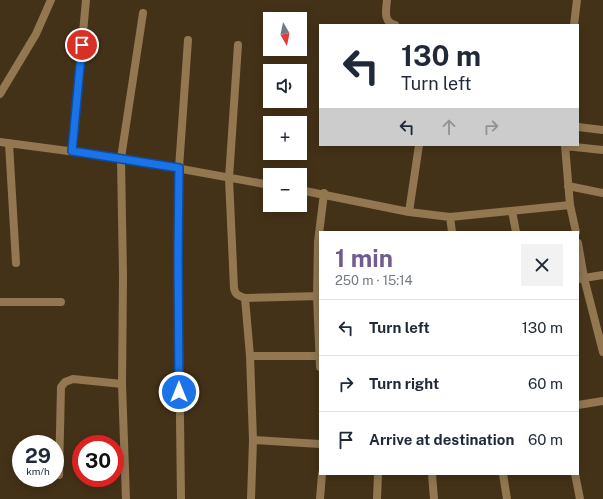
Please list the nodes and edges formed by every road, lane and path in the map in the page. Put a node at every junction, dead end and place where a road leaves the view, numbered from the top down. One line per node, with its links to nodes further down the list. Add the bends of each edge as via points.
1 (51, 0): 10 (street, via 36,34)
2 (86, 0): 19 (street)
3 (387, 0): 6 (street, via 387,20)
4 (577, 0): 7 (street)
5 (143, 13): 20 (street)
6 (390, 24)
7 (574, 24)
8 (188, 40): 21 (street)
9 (238, 45): 22 (street)
10 (0, 94)
11 (579, 127): 12 (street)
12 (603, 130)
13 (0, 142): 14 (street)
14 (9, 143): 19 (street); 37 (street)
15 (419, 146): 29 (street)
16 (565, 146): 27 (street)
17 (573, 146): 18 (street)
18 (603, 150)
19 (72, 151): 20 (street)
20 (121, 158): 21 (street); 48 (street)
21 (179, 168): 22 (street); 60 (street)
22 (229, 178): 23 (street); 41 (street, via 234,288 235,293)
23 (263, 184)
24 (307, 191): 26 (street)
25 (603, 193): 27 (street)
26 (324, 194): 29 (street); 31 (street)
27 (569, 196): 28 (street); 34 (street)
28 (512, 211): 30 (street); 33 (street)
29 (409, 212): 30 (street)
30 (450, 217): 32 (street)
31 (319, 231)
32 (452, 231)
33 (516, 231)
34 (576, 231)
35 (319, 234): 40 (street)
36 (579, 255): 39 (street)
37 (16, 263)
38 (603, 275): 39 (street)
39 (581, 278): 45 (street)
40 (318, 296): 41 (street); 44 (street)
41 (245, 298): 46 (street)
42 (0, 302): 43 (street)
43 (61, 302)
44 (319, 326)
45 (603, 352)
46 (250, 356): 47 (street); 52 (street)
47 (319, 356)
48 (122, 384): 51 (street, via 73,379 65,382 61,387); 59 (street)
49 (603, 401): 50 (street)
50 (579, 405)
51 (60, 435)
52 (253, 440): 53 (street); 61 (street)
53 (319, 444)
54 (322, 475): 62 (street)
55 (378, 475): 63 (street)
56 (432, 475): 64 (street)
57 (503, 475): 65 (street)
58 (575, 475): 66 (street)
59 (126, 499)
60 (181, 499)
61 (252, 499)
62 (320, 499)
63 (377, 499)
64 (434, 499)
65 (507, 499)
66 (580, 499)

